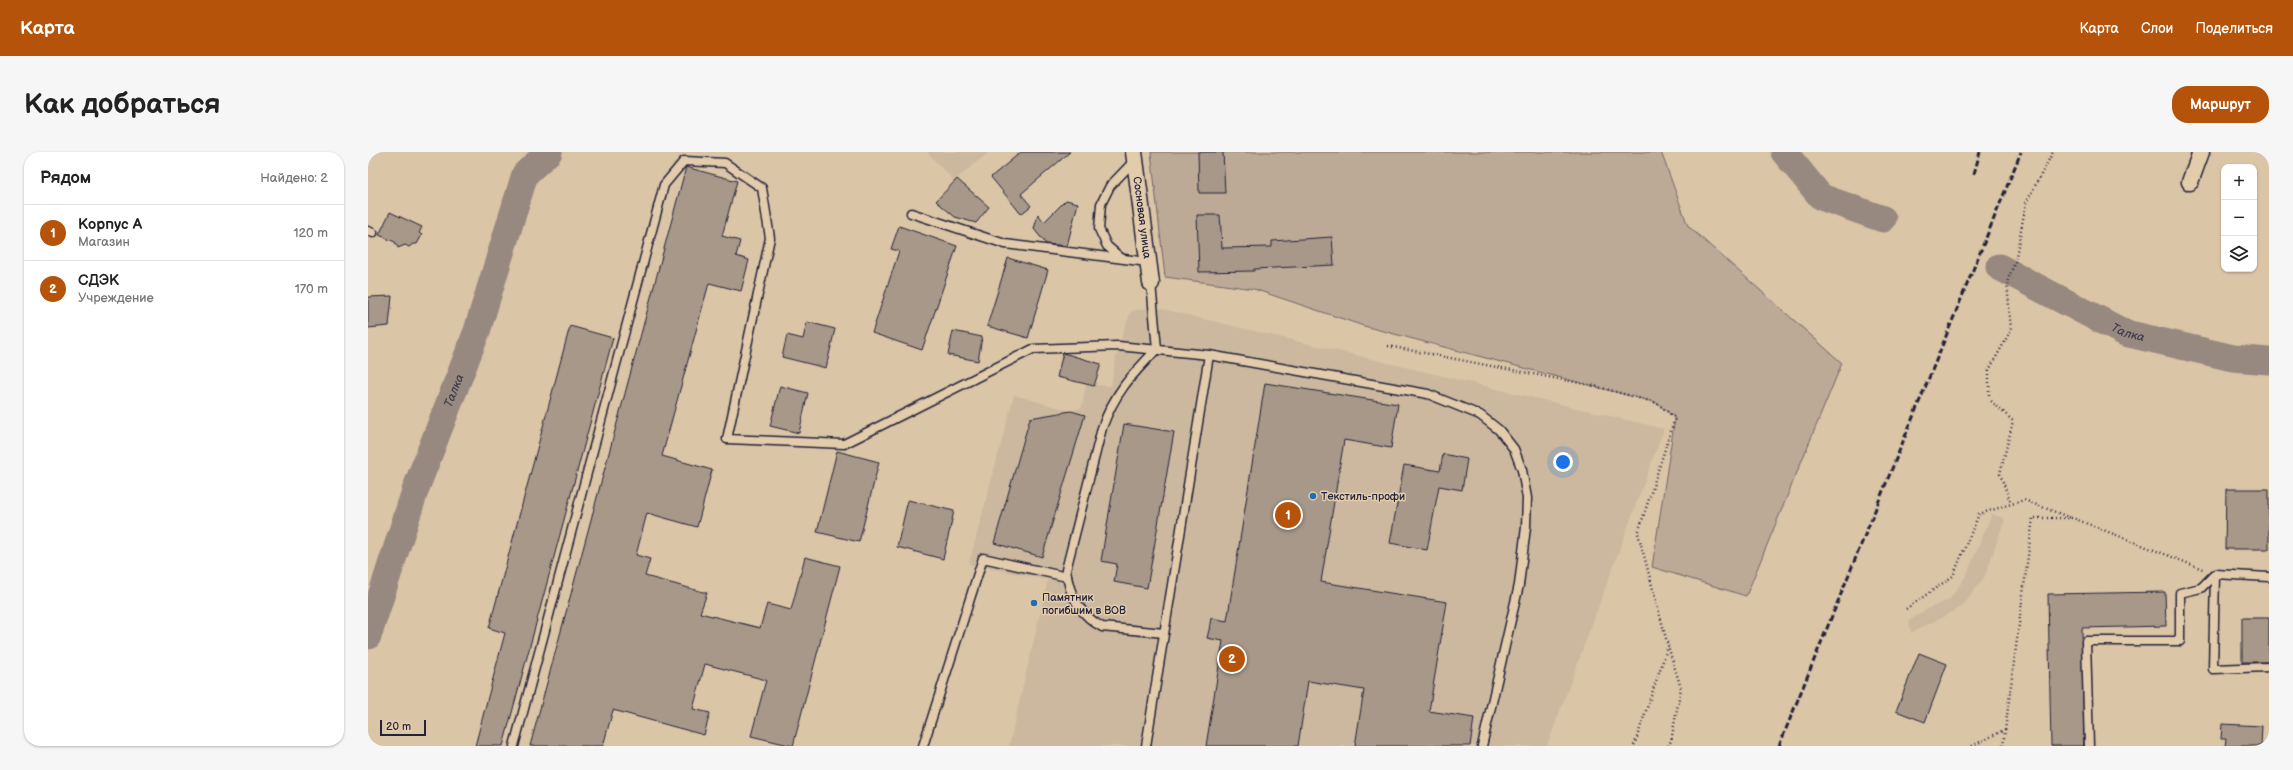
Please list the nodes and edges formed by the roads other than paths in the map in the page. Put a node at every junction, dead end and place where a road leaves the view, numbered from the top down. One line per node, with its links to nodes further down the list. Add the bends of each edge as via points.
1 (2201, 152): 3 (street)
2 (1135, 156): 5 (lane, via 1110,186 1101,204 1099,229 1107,246); 6 (street, Сосновая улица)
3 (2190, 182)
4 (911, 213): 5 (lane, via 1005,244)
5 (1121, 258): 6 (lane)
6 (1148, 262): 7 (street, Сосновая улица)
7 (1151, 283): 8 (lane)
8 (1157, 349): 9 (lane); 11 (lane, via 1120,389 1109,407 1066,570); 15 (lane, via 1118,346 1033,349 844,444 727,439 770,238 762,188 725,163 684,161 664,186)
9 (1209, 355): 13 (lane); 18 (lane, via 1428,394 1480,415 1499,430 1514,449 1522,470 1526,498 1526,527 1519,585)
10 (2215, 574): 12 (lane); 14 (lane, via 2213,669); 19 (lane, via 2201,588 2180,593 2180,641 2086,641)
11 (1067, 577): 13 (lane, via 1078,604 1094,623 1102,627); 16 (lane, via 984,558)
12 (2269, 577)
13 (1164, 633): 17 (lane)
14 (2269, 667)
15 (514, 746)
16 (923, 746)
17 (1146, 746)
18 (1482, 746)
19 (2089, 746)

